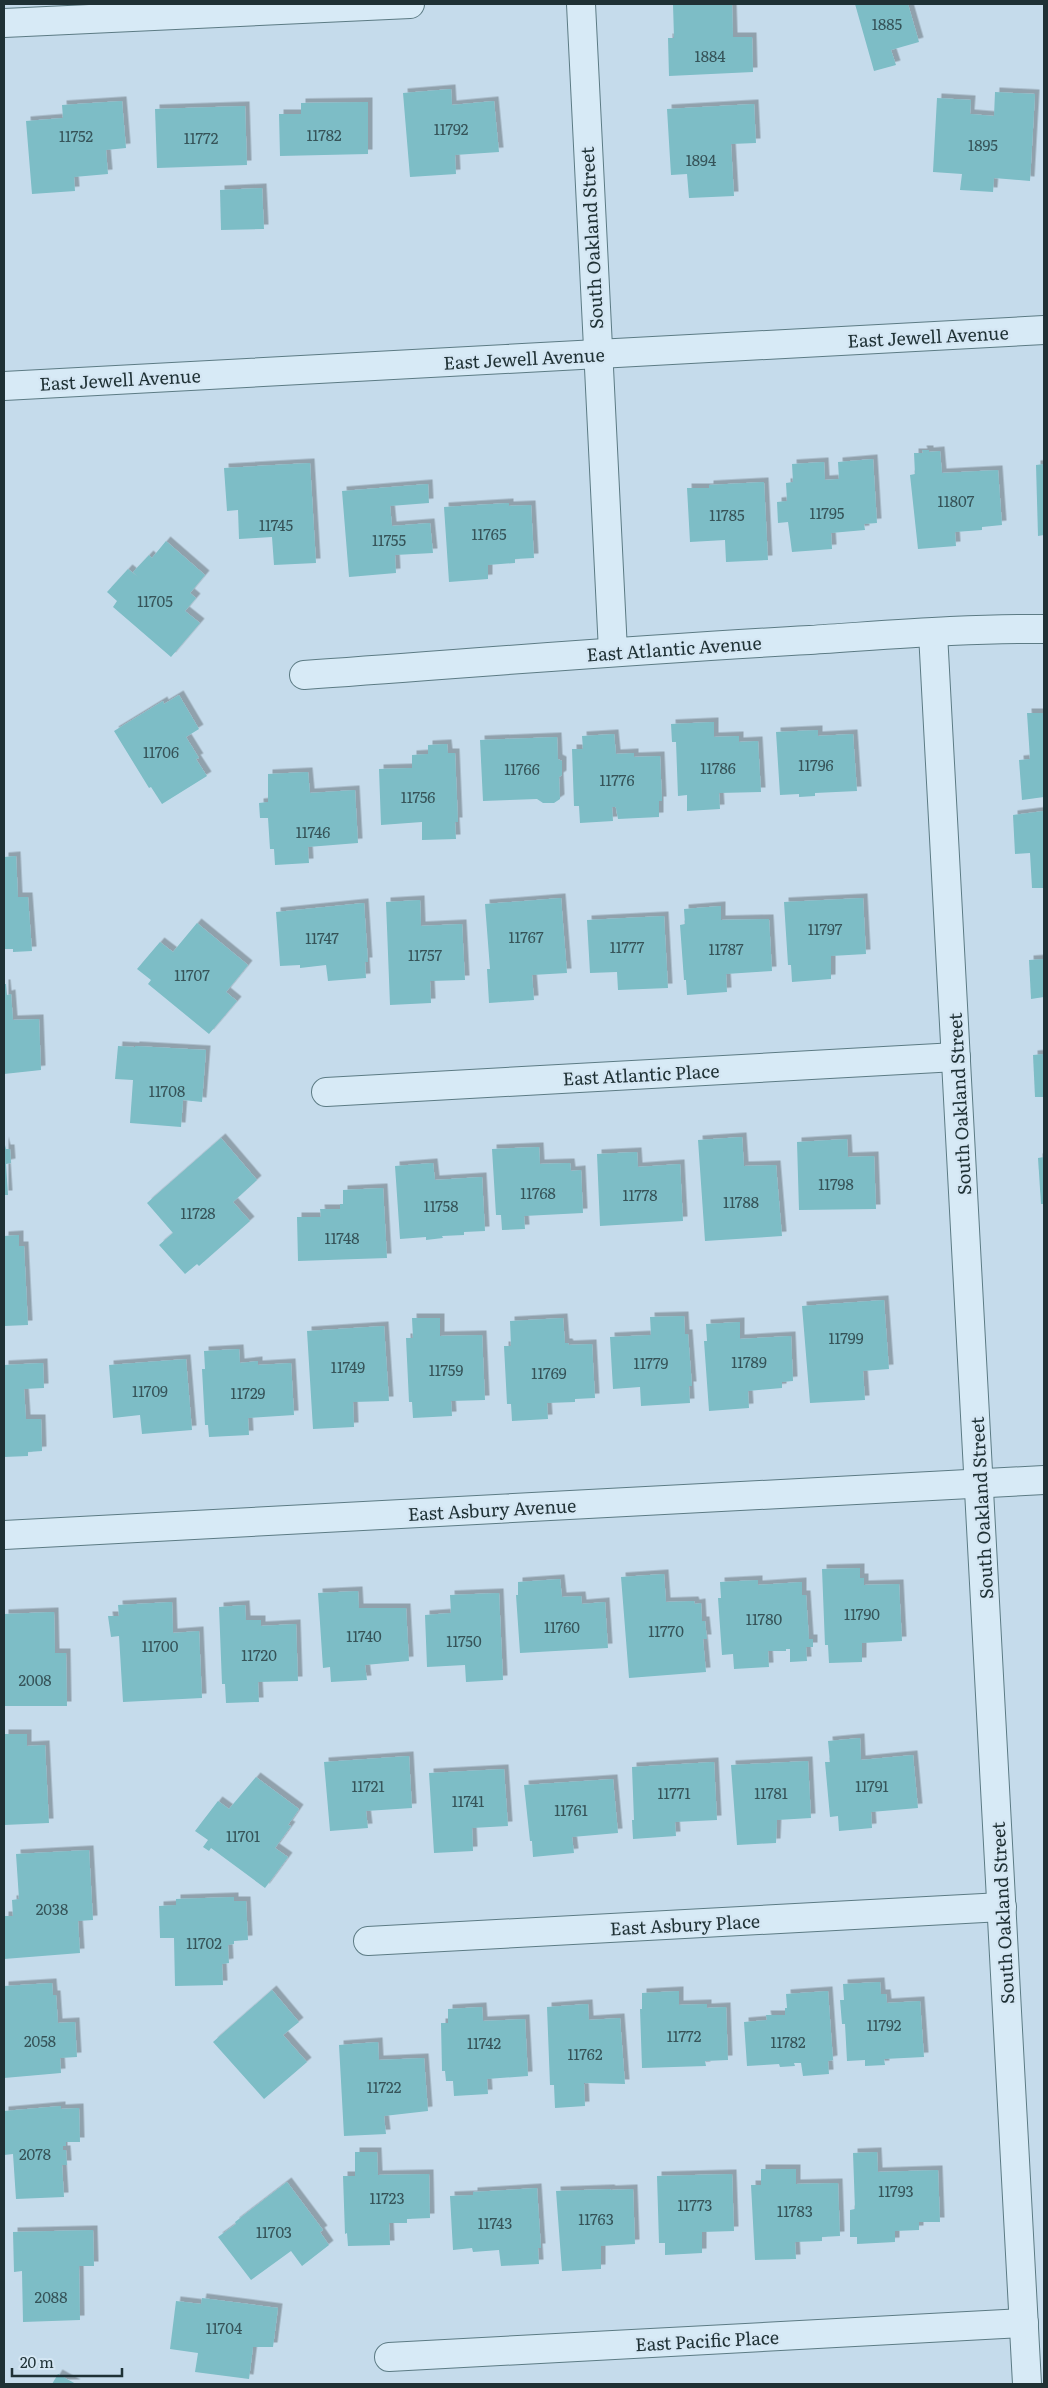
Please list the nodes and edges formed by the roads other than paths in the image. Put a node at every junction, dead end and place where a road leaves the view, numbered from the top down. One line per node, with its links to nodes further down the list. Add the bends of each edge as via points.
1 (410, 4): 3 (street)
2 (580, 4): 5 (street, South Oakland Street)
3 (4, 23)
4 (1044, 330): 5 (street, East Jewell Avenue)
5 (597, 354): 6 (street, East Jewell Avenue); 9 (street, South Oakland Street)
6 (4, 386)
7 (1044, 629): 8 (street, East Atlantic Avenue)
8 (933, 632): 9 (street, East Atlantic Avenue); 11 (street, South Oakland Street)
9 (613, 651): 10 (street, East Atlantic Avenue)
10 (304, 675)
11 (956, 1057): 12 (street, East Atlantic Place); 14 (street, South Oakland Street)
12 (326, 1092)
13 (1044, 1480): 14 (street, East Asbury Avenue)
14 (979, 1482): 15 (street, East Asbury Avenue); 16 (street, South Oakland Street)
15 (4, 1535)
16 (1002, 1907): 17 (street, East Asbury Place); 18 (street, South Oakland Street)
17 (368, 1941)
18 (1024, 2323): 19 (street, East Pacific Place); 20 (street, South Oakland Street)
19 (389, 2357)
20 (1027, 2384)

